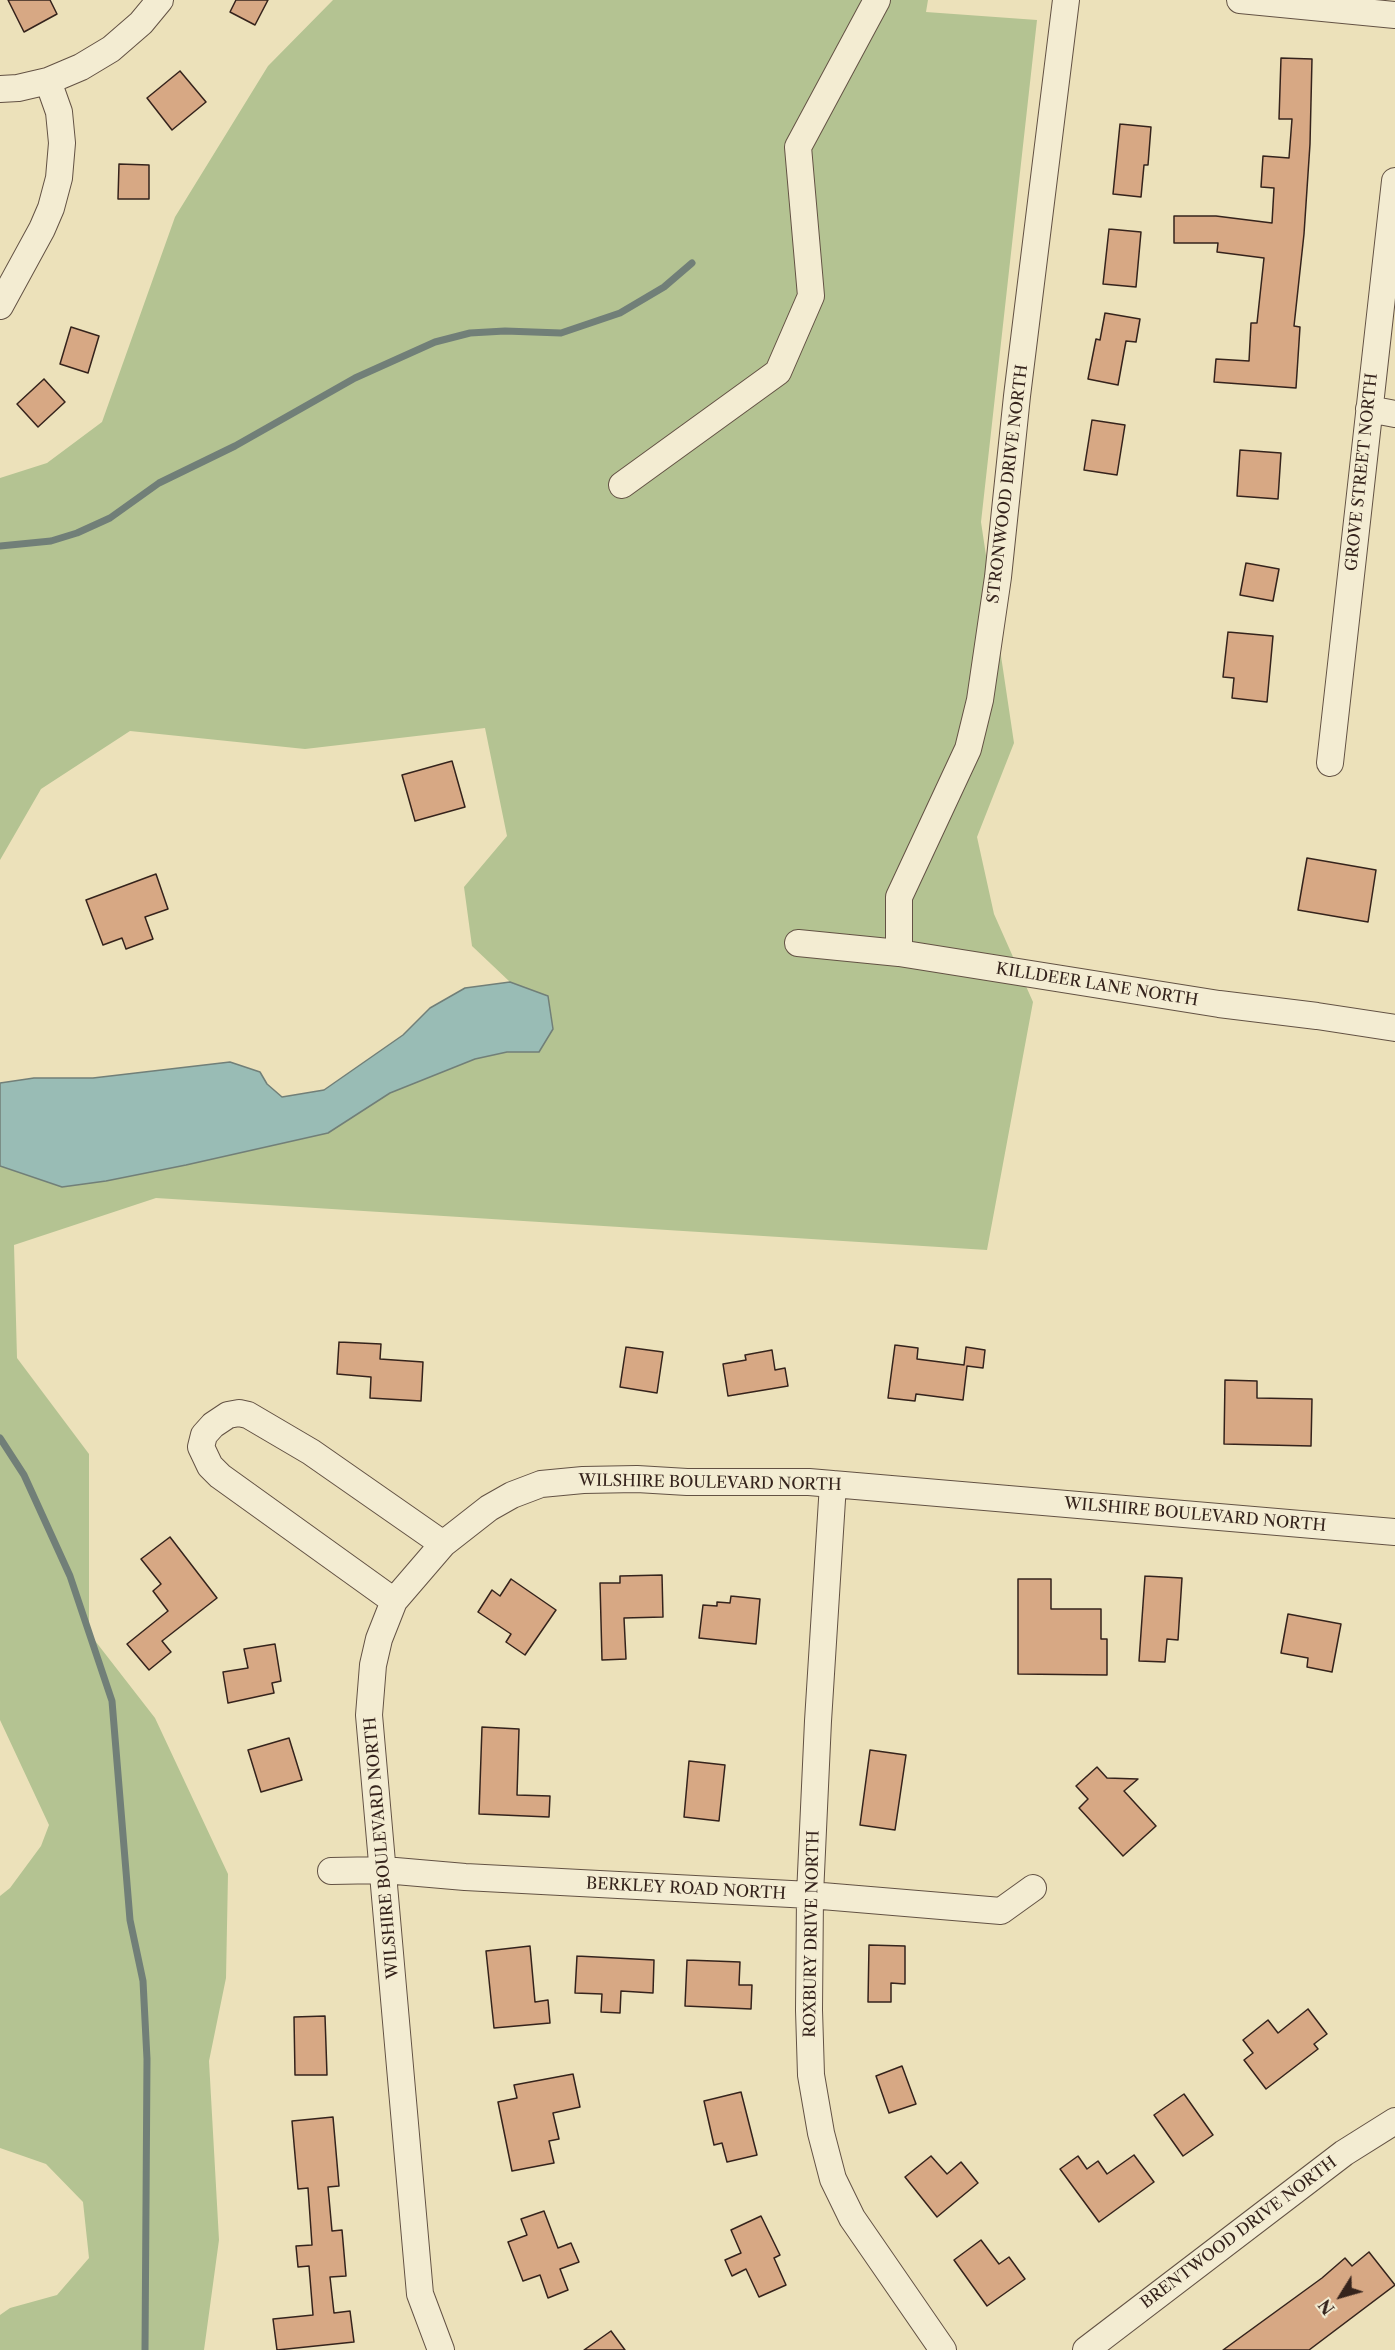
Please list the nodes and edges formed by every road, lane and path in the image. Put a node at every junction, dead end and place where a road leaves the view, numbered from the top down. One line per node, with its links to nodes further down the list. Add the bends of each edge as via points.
1 (160, 0): 6 (street, via 111,49)
2 (877, 0): 12 (street, via 798,147 811,296 778,372)
3 (1066, 0): 15 (street, STRONWOOD DRIVE NORTH, via 980,700 968,749 900,897)
4 (1240, 0): 5 (street)
5 (1395, 15)
6 (48, 81): 7 (street); 9 (street, via 59,112 59,178 42,229)
7 (0, 89)
8 (1395, 181): 10 (street, GROVE STREET NORTH)
9 (0, 306)
10 (1369, 409): 11 (street); 13 (street, GROVE STREET NORTH)
11 (1395, 414)
12 (622, 485)
13 (1330, 763)
14 (798, 943): 15 (street, KILLDEER LANE NORTH)
15 (899, 953): 16 (street, KILLDEER LANE NORTH)
16 (1395, 1028)
17 (833, 1484): 18 (street, WILSHIRE BOULEVARD NORTH); 19 (street, WILSHIRE BOULEVARD NORTH, via 637,1479 542,1484 489,1508); 24 (street, ROXBURY DRIVE NORTH)
18 (1395, 1532)
19 (443, 1544): 20 (street, WILSHIRE BOULEVARD NORTH); 20 (street, via 311,1452 248,1415 228,1415 204,1435 201,1447 220,1476)
20 (394, 1601): 21 (street, WILSHIRE BOULEVARD NORTH, via 373,1665 369,1716)
21 (384, 1870): 22 (street, BERKLEY ROAD NORTH); 24 (street, BERKLEY ROAD NORTH); 26 (street, WILSHIRE BOULEVARD NORTH, via 420,2294)
22 (331, 1871)
23 (1034, 1888): 24 (street, BERKLEY ROAD NORTH, via 1001,1911)
24 (810, 1895): 27 (street, ROXBURY DRIVE NORTH, via 811,2075 833,2179 852,2218)
25 (1395, 2121): 28 (street, BRENTWOOD DRIVE NORTH, via 1335,2160)
26 (441, 2350)
27 (943, 2350)
28 (1086, 2350)

